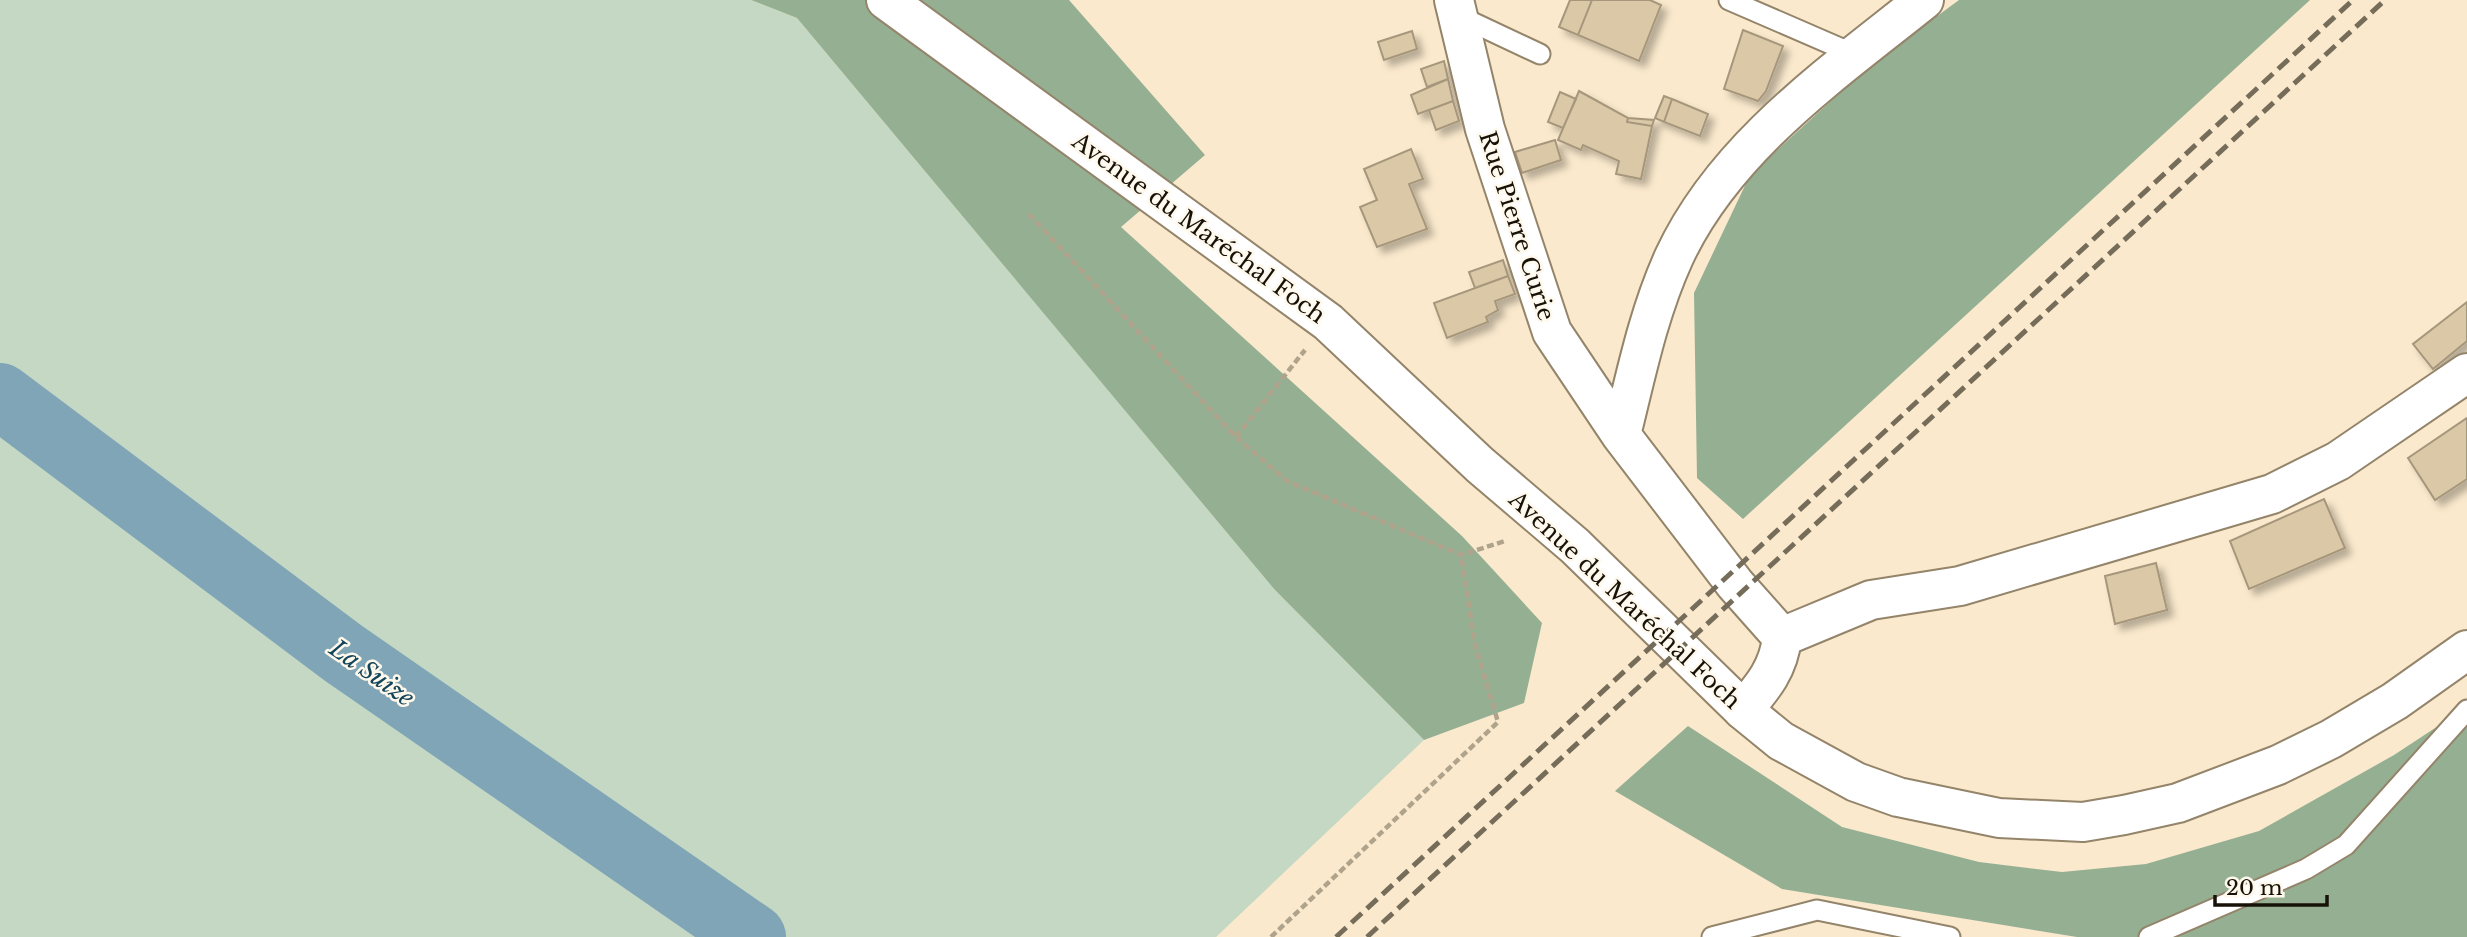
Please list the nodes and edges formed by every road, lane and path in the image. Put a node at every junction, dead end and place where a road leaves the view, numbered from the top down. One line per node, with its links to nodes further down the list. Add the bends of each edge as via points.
1 (886, 0): 16 (street, Avenue du Maréchal Foch, via 1328,322 1480,465 1575,546)
2 (1729, 0): 6 (lane)
3 (1924, 0): 6 (street)
4 (1455, 7): 5 (lane); 10 (street, Rue Pierre Curie, via 1485,129 1552,332)
5 (1540, 54)
6 (1856, 55): 10 (street, via 1775,122 1706,202 1675,255 1649,319)
7 (1029, 214): 11 (path)
8 (1306, 349): 11 (path)
9 (2467, 373): 14 (street, via 2338,461 2272,494 1960,586 1871,600)
10 (1620, 435): 14 (street, Rue Pierre Curie)
11 (1236, 437): 13 (path, via 1287,481)
12 (1505, 541): 13 (path)
13 (1461, 555): 18 (path, via 1475,645 1498,722)
14 (1782, 637): 16 (street, via 1780,656 1769,679)
15 (2467, 650): 16 (street, Avenue du Maréchal Foch, via 2395,701 2278,765 2178,803 2083,822 1999,818 1898,797 1821,766)
16 (1743, 710)
17 (2467, 710): 21 (lane, via 2346,845 2306,869)
18 (1271, 937)
19 (1712, 937): 20 (lane, via 1816,910)
20 (1950, 937)
21 (2149, 937)

